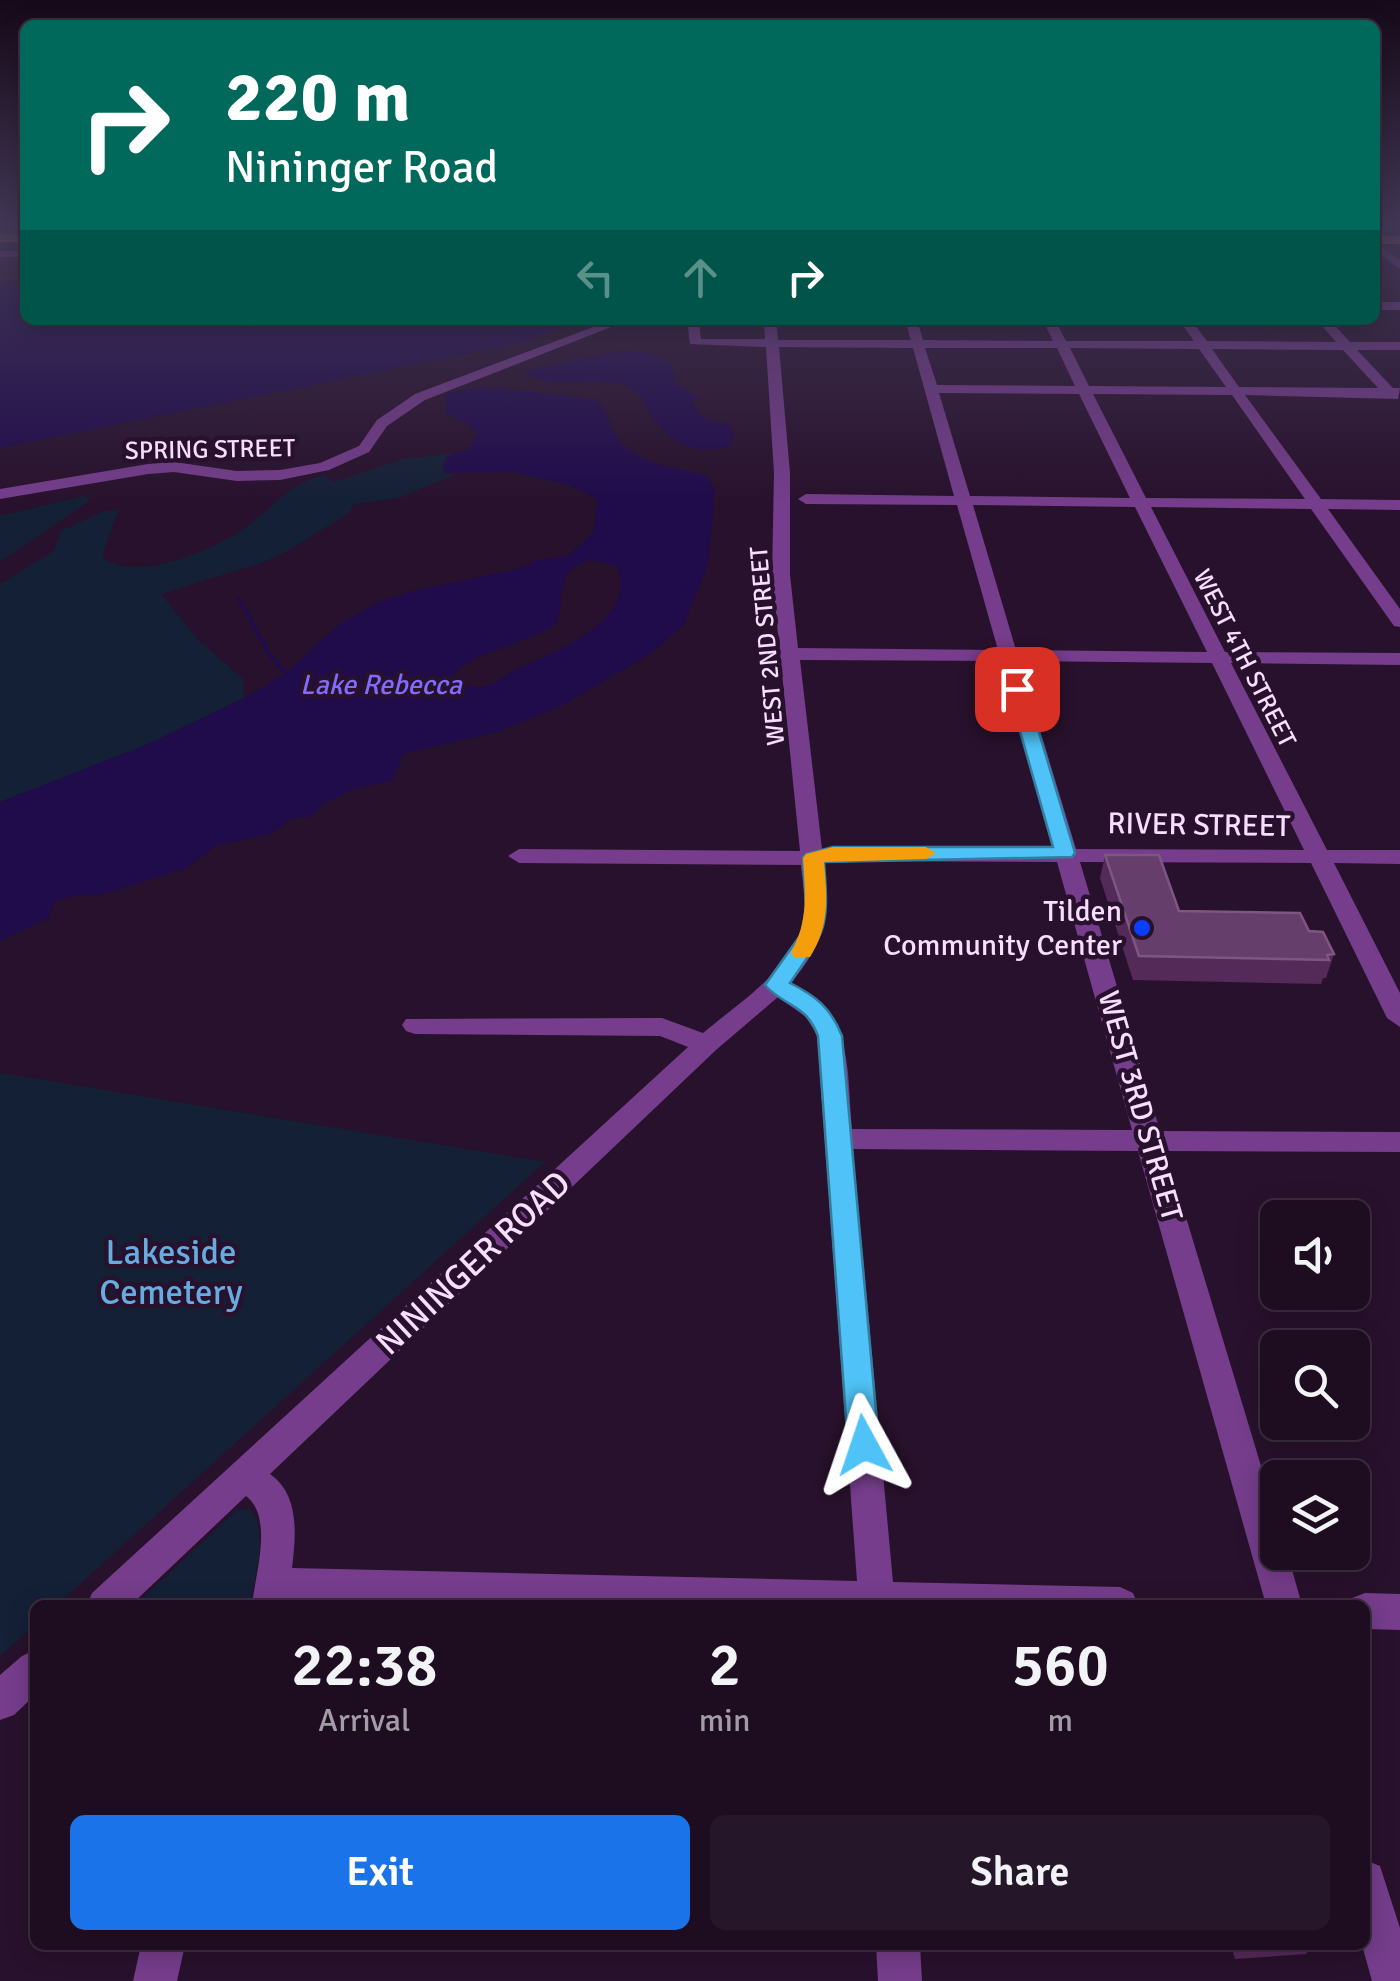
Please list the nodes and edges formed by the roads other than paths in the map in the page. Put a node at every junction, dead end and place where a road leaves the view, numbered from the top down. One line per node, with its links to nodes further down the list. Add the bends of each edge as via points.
1 (610, 325): 18 (street, SPRING STREET, via 420,398 382,424 364,449 324,467 237,476 148,468)
2 (693, 325): 8 (street, via 694,342)
3 (770, 325): 8 (street, WEST 2ND STREET)
4 (1051, 325): 9 (street, WEST 4TH STREET)
5 (1188, 325): 10 (street)
6 (1329, 325): 11 (street)
7 (915, 332): 8 (street); 9 (street); 13 (street, WEST 3RD STREET)
8 (772, 344): 25 (street, WEST 2ND STREET, via 781,575)
9 (1060, 344): 10 (street); 14 (street, WEST 4TH STREET)
10 (1202, 345): 11 (street); 15 (street)
11 (1348, 346): 12 (street); 16 (street)
12 (1400, 346)
13 (933, 390): 14 (street); 20 (street, WEST 3RD STREET)
14 (1084, 390): 15 (street); 21 (street, WEST 4TH STREET)
15 (1235, 390): 16 (street); 22 (street)
16 (1394, 392): 17 (street)
17 (1400, 404)
18 (0, 494)
19 (806, 499): 20 (street)
20 (964, 500): 21 (street); 26 (street, WEST 3RD STREET)
21 (1138, 502): 22 (street); 27 (street, WEST 4TH STREET)
22 (1316, 504): 23 (street); 24 (street)
23 (1400, 505)
24 (1400, 622)
25 (792, 654): 26 (street); 33 (street, WEST 2ND STREET)
26 (1008, 656): 27 (street); 29 (street, WEST 3RD STREET)
27 (1217, 658): 28 (street); 31 (street, WEST 4TH STREET)
28 (1400, 660)
29 (1064, 853): 31 (street, RIVER STREET); 33 (street, RIVER STREET); 40 (street, WEST 3RD STREET)
30 (519, 856): 33 (street, RIVER STREET)
31 (1316, 856): 32 (street, RIVER STREET); 36 (street, WEST 4TH STREET)
32 (1400, 857)
33 (813, 858): 34 (street, WEST 2ND STREET)
34 (817, 907): 35 (street, NININGER ROAD, via 812,934)
35 (776, 985): 38 (street, NININGER ROAD); 39 (street, via 824,1018)
36 (1400, 1018)
37 (414, 1024): 38 (street, via 662,1027)
38 (707, 1044): 42 (street, NININGER ROAD)
39 (837, 1138): 40 (street); 46 (street)
40 (1150, 1139): 41 (street); 47 (street, WEST 3RD STREET)
41 (1400, 1142)
42 (246, 1476): 43 (street, via 269,1493 279,1528); 44 (street, NININGER ROAD)
43 (272, 1595): 45 (street)
44 (110, 1600)
45 (704, 1600)
46 (877, 1600)
47 (1283, 1600)
48 (1370, 1611): 49 (street)
49 (1400, 1612)
50 (30, 1674): 51 (street)
51 (0, 1701)
52 (1370, 1898): 57 (street)
53 (162, 1950): 55 (street)
54 (898, 1950): 56 (street)
55 (155, 1981)
56 (900, 1981)
57 (1394, 1981)

